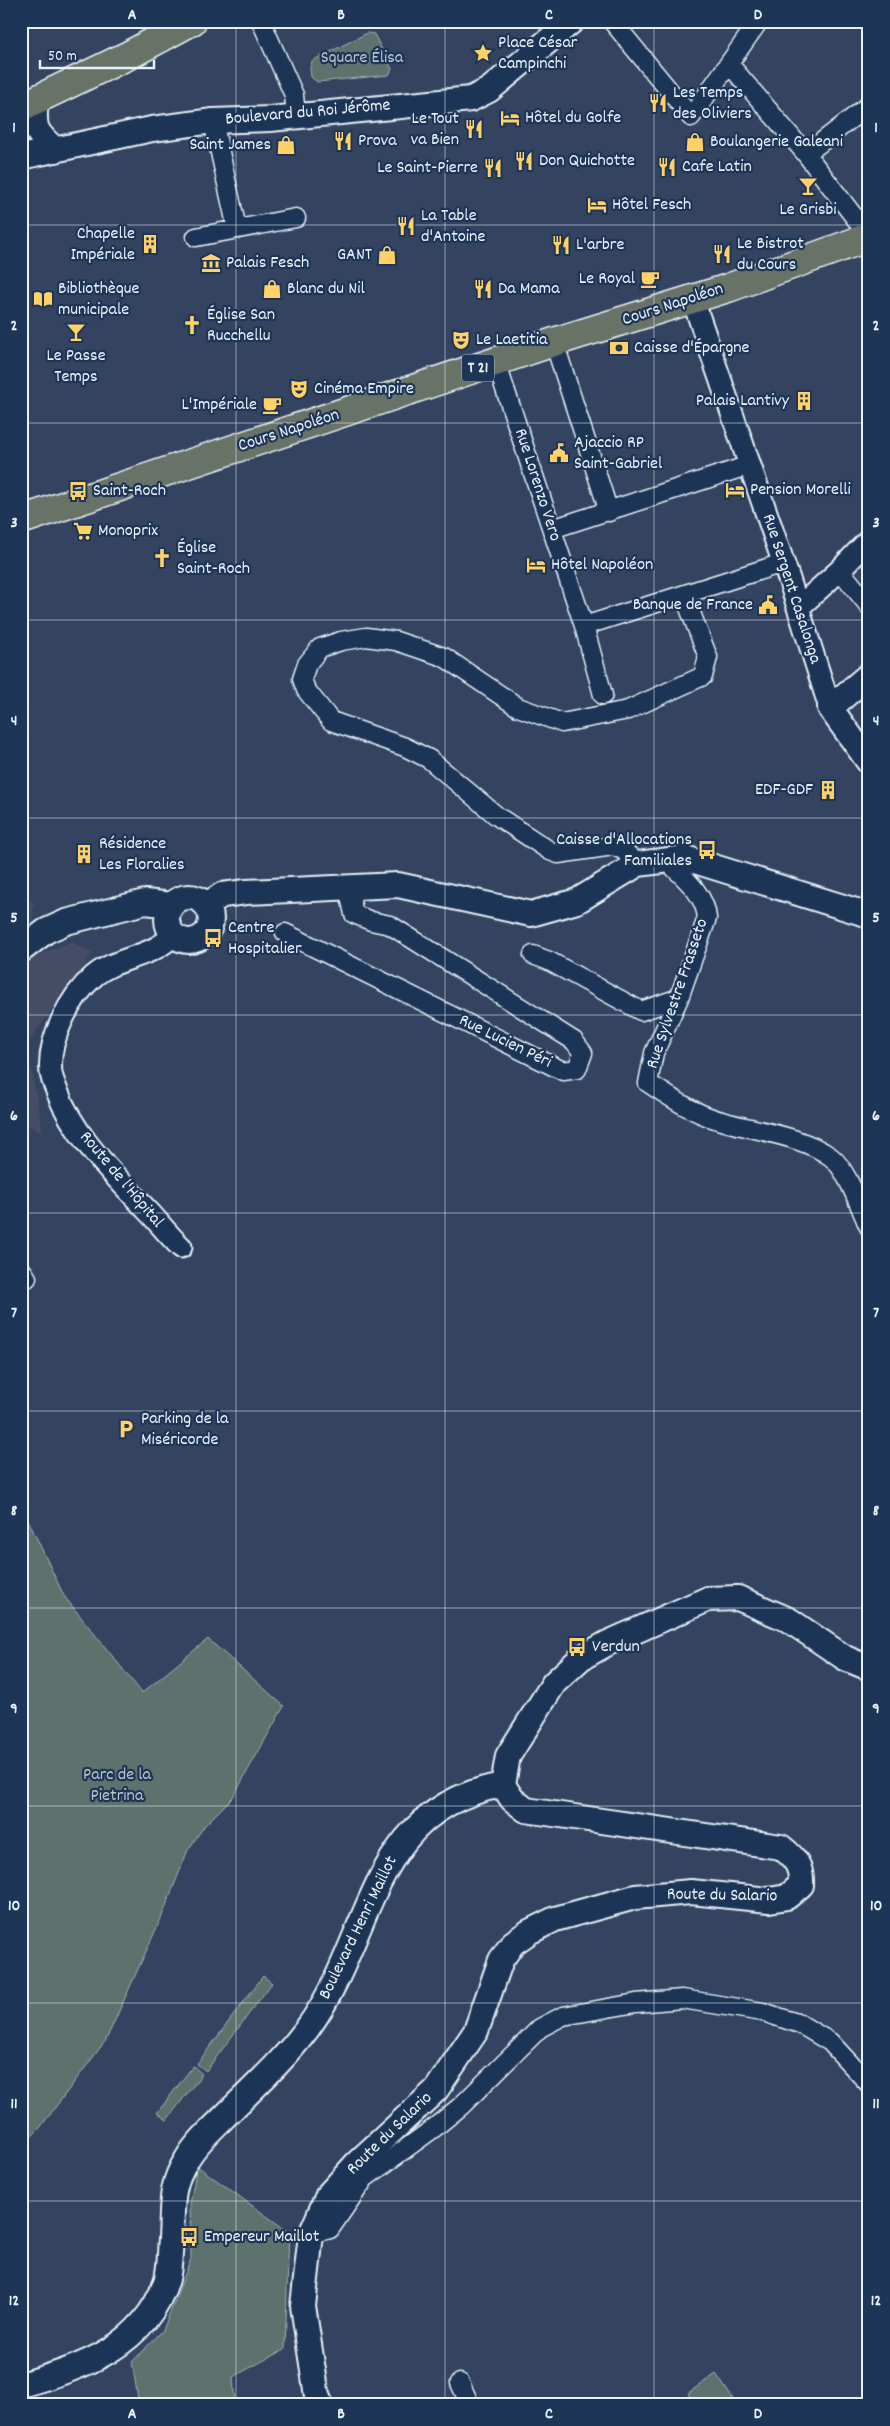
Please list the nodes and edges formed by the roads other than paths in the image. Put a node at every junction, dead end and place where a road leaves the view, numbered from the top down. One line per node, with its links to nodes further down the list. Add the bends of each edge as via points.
1 (192, 21): 7 (main road)
2 (261, 21): 9 (street, via 294,95)
3 (572, 21): 9 (main road, Boulevard du Roi Jérôme, via 488,90 472,99)
4 (612, 21): 6 (street, via 691,117)
5 (759, 21): 6 (street)
6 (730, 65): 12 (street)
7 (29, 104): 11 (main road, via 40,137)
8 (869, 105): 12 (street)
9 (296, 116): 10 (main road, Boulevard du Roi Jérôme)
10 (213, 121): 11 (main road, Boulevard du Roi Jérôme, via 152,129); 15 (street)
11 (56, 150): 13 (main road, Boulevard du Roi Jérôme)
12 (806, 154): 17 (street)
13 (21, 157)
14 (296, 218): 15 (street)
15 (237, 229): 16 (street)
16 (196, 236)
17 (869, 237): 18 (main road, Cours Napoléon / T 21)
18 (693, 300): 19 (main road, Cours Napoléon / T 21); 21 (street, Rue Sergent Casalonga)
19 (554, 342): 20 (main road, Cours Napoléon / T 21); 22 (street)
20 (496, 362): 23 (main road, Cours Napoléon / T 21); 24 (street, Rue Lorenzo Vero)
21 (750, 465): 22 (street); 26 (street, Rue Sergent Casalonga)
22 (609, 512): 24 (street)
23 (21, 520)
24 (552, 529): 31 (street, Rue Lorenzo Vero)
25 (869, 540): 27 (street)
26 (783, 563): 28 (street); 30 (street, Rue Sergent Casalonga)
27 (840, 570): 29 (street); 30 (street)
28 (684, 596): 31 (street); 37 (street, via 708,657 703,676 628,710 562,723 518,707 444,657 396,641 366,637 320,648 307,664 302,679 306,690 331,722 405,747 429,759 498,816 550,851 558,854 613,846 623,850)
29 (869, 606)
30 (798, 608): 34 (street, Rue Sergent Casalonga)
31 (584, 626): 33 (street, Rue Lorenzo Vero)
32 (869, 675): 34 (main road)
33 (603, 695)
34 (830, 708): 35 (main road)
35 (869, 762)
36 (665, 859): 37 (main road); 41 (main road, via 685,858); 46 (street, Rue Sylvestre Frasseto, via 706,905 707,918)
37 (638, 864): 38 (main road, via 577,901 531,914 398,885)
38 (348, 887): 40 (main road, via 222,895); 42 (street, Rue Lucien Péri, via 354,914 390,925 574,1041 583,1053 577,1069 563,1071)
39 (172, 905): 40 (main road, via 188,897); 43 (main road, via 167,917); 44 (main road, via 145,902 66,922 46,931)
40 (206, 905): 43 (main road, via 211,918 202,937 187,941)
41 (869, 915)
42 (285, 933)
43 (174, 934): 48 (street, Route de l'Hôpital, via 148,953 117,963 94,976 67,1009 54,1039 51,1074 63,1106 91,1150)
44 (21, 950)
45 (533, 955): 46 (street, via 641,1011)
46 (679, 998): 47 (street, Rue Sylvestre Frasseto, via 654,1053 648,1084 688,1109 811,1146 832,1157 846,1177)
47 (869, 1227)
48 (181, 1248)
49 (869, 1668): 50 (main road, via 845,1658 788,1620 738,1598 708,1600 581,1658 554,1683 508,1756)
50 (503, 1785): 52 (main road, Route du Salario, via 512,1799 526,1810 781,1847 795,1858 802,1872 801,1885 788,1897 768,1900 691,1892 635,1897 555,1919 513,1943 501,1960 476,2031 436,2090 357,2163 328,2196); 54 (main road, Boulevard Henri Maillot, via 464,1796 440,1807 419,1823 388,1865 309,2027 188,2157 174,2183 167,2276 149,2316 108,2352 76,2369)
51 (869, 2084): 52 (street, via 830,2042 800,2024 763,2012 682,1998 563,2016 540,2028 461,2106 365,2178 330,2229)
52 (311, 2234): 55 (main road, Route du Salario, via 303,2306)
53 (460, 2383): 56 (street)
54 (21, 2385)
55 (321, 2405)
56 (470, 2405)

